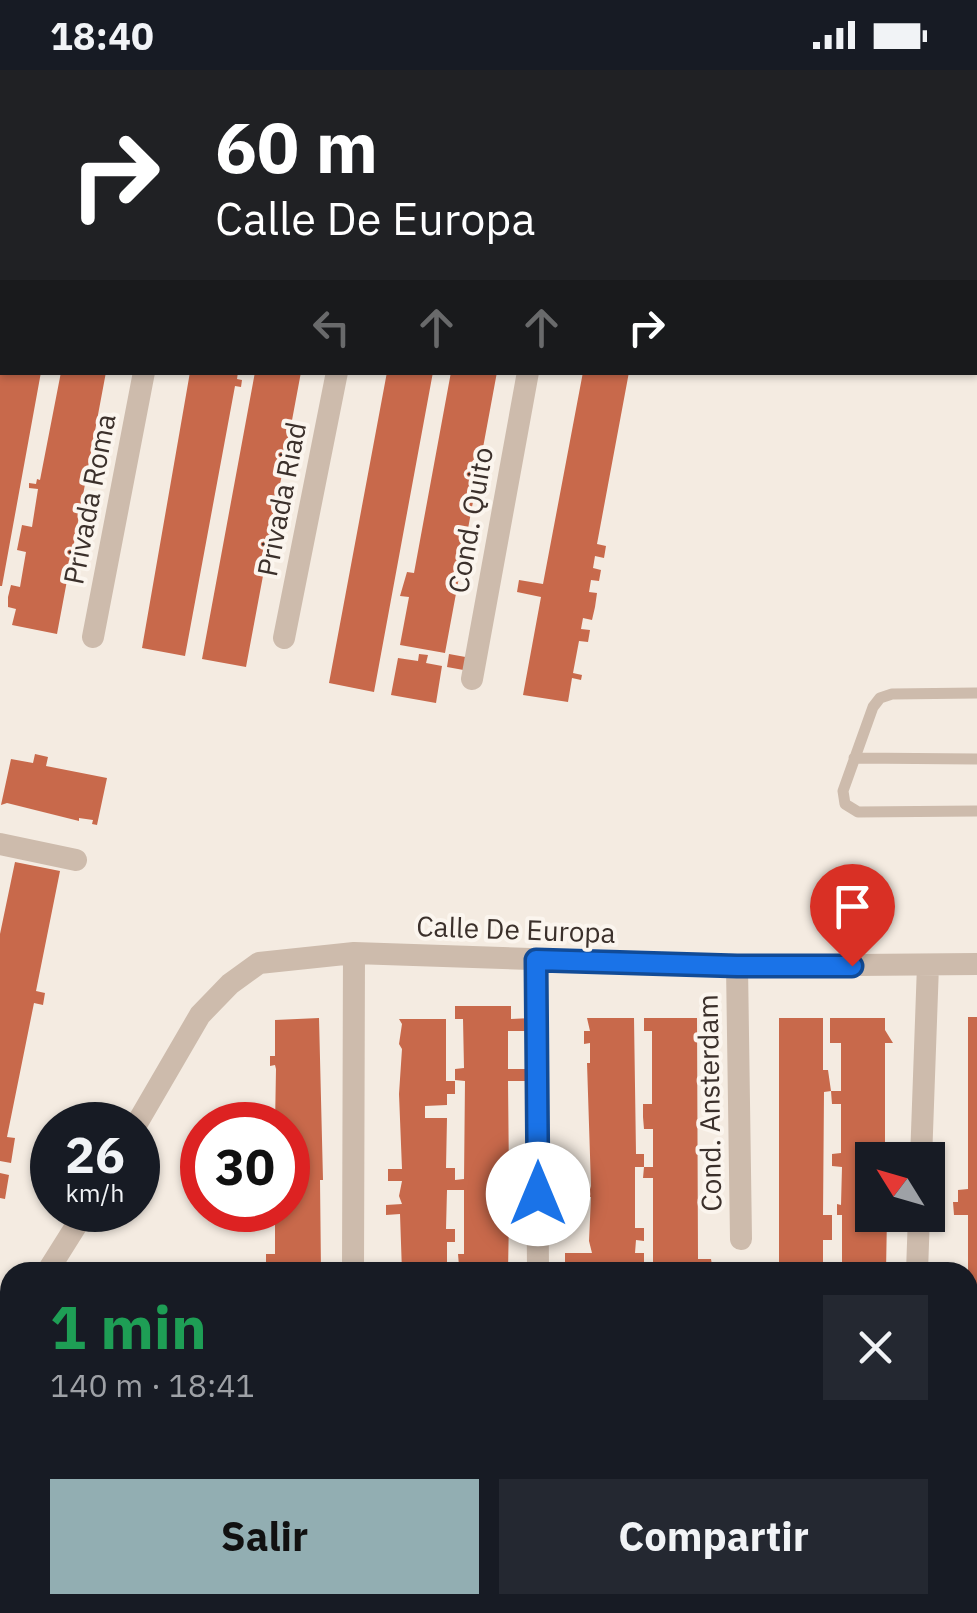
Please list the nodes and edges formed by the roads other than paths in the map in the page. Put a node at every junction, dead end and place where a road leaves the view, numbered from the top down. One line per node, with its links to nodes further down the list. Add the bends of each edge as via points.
1 (143, 375): 4 (street, Privada Roma)
2 (335, 375): 5 (street, Privada Riad)
3 (527, 375): 6 (street, Cond. Quito)
4 (93, 637)
5 (284, 638)
6 (472, 679)
7 (977, 692): 8 (lane, via 880,698)
8 (854, 758): 9 (lane); 10 (lane, via 843,791 846,804 858,812)
9 (977, 759)
10 (977, 811)
11 (0, 844): 12 (street)
12 (76, 860)
13 (354, 954): 14 (street, Calle De Europa); 18 (street, Calle De Europa, via 259,963 200,1015); 24 (street)
14 (536, 960): 17 (street, Calle De Europa); 25 (street)
15 (977, 964): 16 (street, Calle De Europa)
16 (928, 965): 17 (street, Calle De Europa); 19 (street)
17 (737, 966): 22 (street, Cond. Ansterdam)
18 (149, 1102)
19 (923, 1142)
20 (72, 1232): 23 (street)
21 (919, 1232): 26 (street)
22 (741, 1239)
23 (53, 1262)
24 (353, 1262)
25 (538, 1262)
26 (918, 1262)

